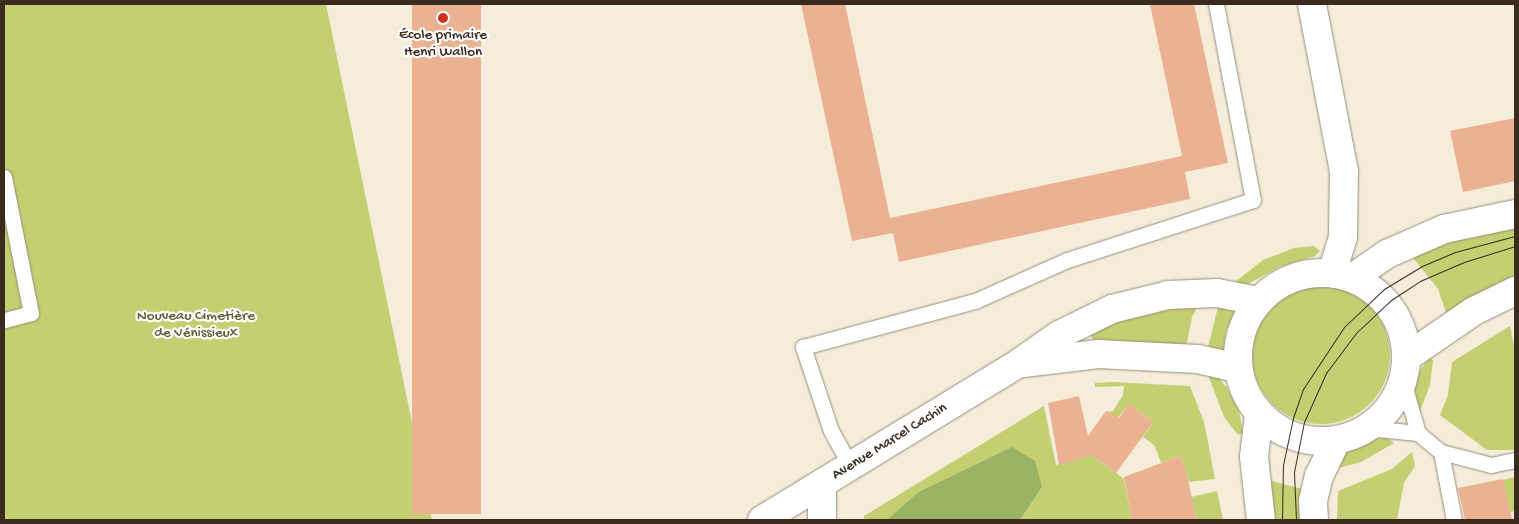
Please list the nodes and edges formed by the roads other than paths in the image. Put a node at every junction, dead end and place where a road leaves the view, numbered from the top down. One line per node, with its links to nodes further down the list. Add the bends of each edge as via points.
1 (1216, 4): 19 (lane, via 1253,200 1067,260 975,301 803,347 831,431)
2 (1312, 4): 6 (street, via 1344,171)
3 (4, 178): 4 (lane)
4 (6, 198): 9 (lane, via 31,313)
5 (1515, 214): 6 (street, via 1436,232)
6 (1342, 275): 8 (street, via 1312,273 1292,278); 12 (street, via 1371,289 1391,307 1405,338)
7 (1515, 291): 12 (street, via 1474,311)
8 (1258, 301): 10 (street, Avenue Marcel Cachin, via 1217,293 1177,295 1112,309 1059,335); 11 (street, via 1241,332)
9 (4, 320)
10 (1019, 363): 11 (street, Avenue Marcel Cachin, via 1098,354 1198,359); 19 (street, Avenue Marcel Cachin)
11 (1237, 368): 13 (street, via 1245,393)
12 (1405, 369): 14 (street, via 1392,404); 15 (lane)
13 (1259, 414): 16 (street, via 1288,435 1316,442); 23 (street, via 1254,457)
14 (1368, 428): 15 (lane); 16 (street)
15 (1418, 433): 17 (lane)
16 (1335, 442): 24 (street, via 1319,476 1313,501)
17 (1441, 452): 18 (lane, via 1491,465); 25 (lane)
18 (1515, 460)
19 (850, 465): 20 (street, Avenue Marcel Cachin)
20 (822, 484): 21 (street, Avenue Marcel Cachin); 22 (street)
21 (762, 520)
22 (822, 520)
23 (1261, 520)
24 (1314, 520)
25 (1454, 520)

